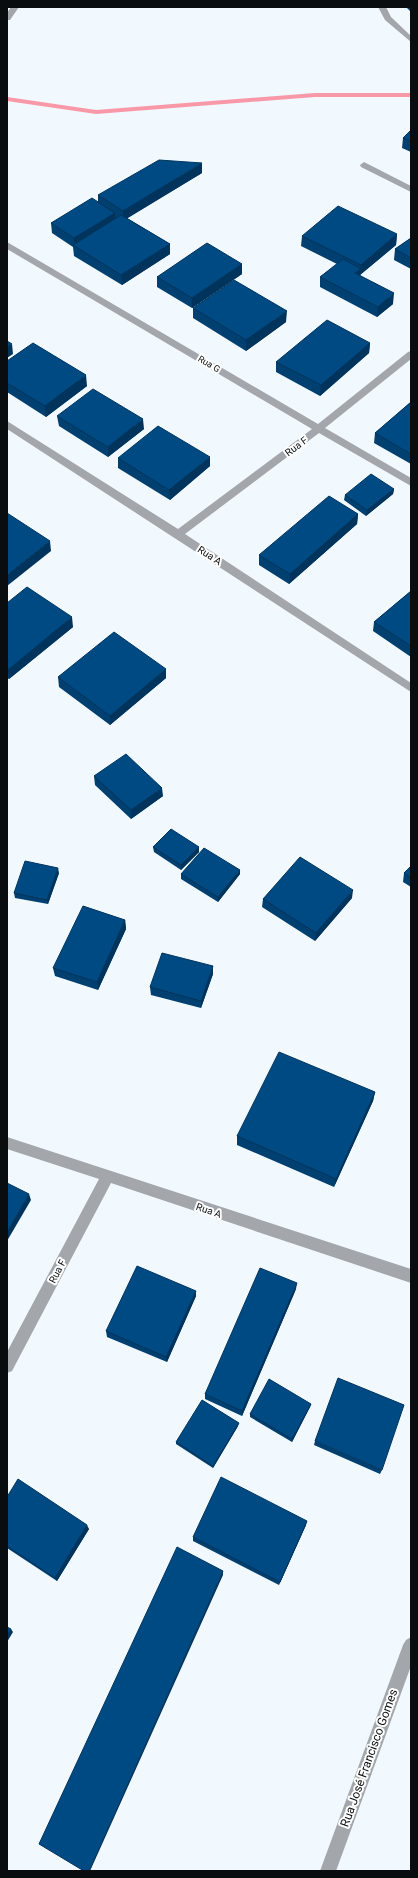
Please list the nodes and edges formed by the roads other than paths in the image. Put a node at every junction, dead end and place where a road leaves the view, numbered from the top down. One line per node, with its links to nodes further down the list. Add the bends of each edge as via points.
1 (15, 7): 3 (street)
2 (382, 7): 4 (street, via 388,18)
3 (7, 18)
4 (411, 40)
5 (364, 165): 6 (street)
6 (411, 189)
7 (7, 245): 10 (street, Rua G)
8 (411, 354): 10 (street, Rua F)
9 (7, 424): 12 (street, Rua A)
10 (318, 429): 11 (street, Rua G); 12 (street, Rua F)
11 (411, 483)
12 (178, 534): 13 (street, Rua A)
13 (411, 688)
14 (7, 1143): 15 (street, Rua A)
15 (108, 1175): 16 (street, Rua A, via 274,1233); 17 (street, Rua F)
16 (411, 1276)
17 (7, 1366)
18 (411, 1645): 19 (street, Rua José Francisco Gomes)
19 (328, 1871)

